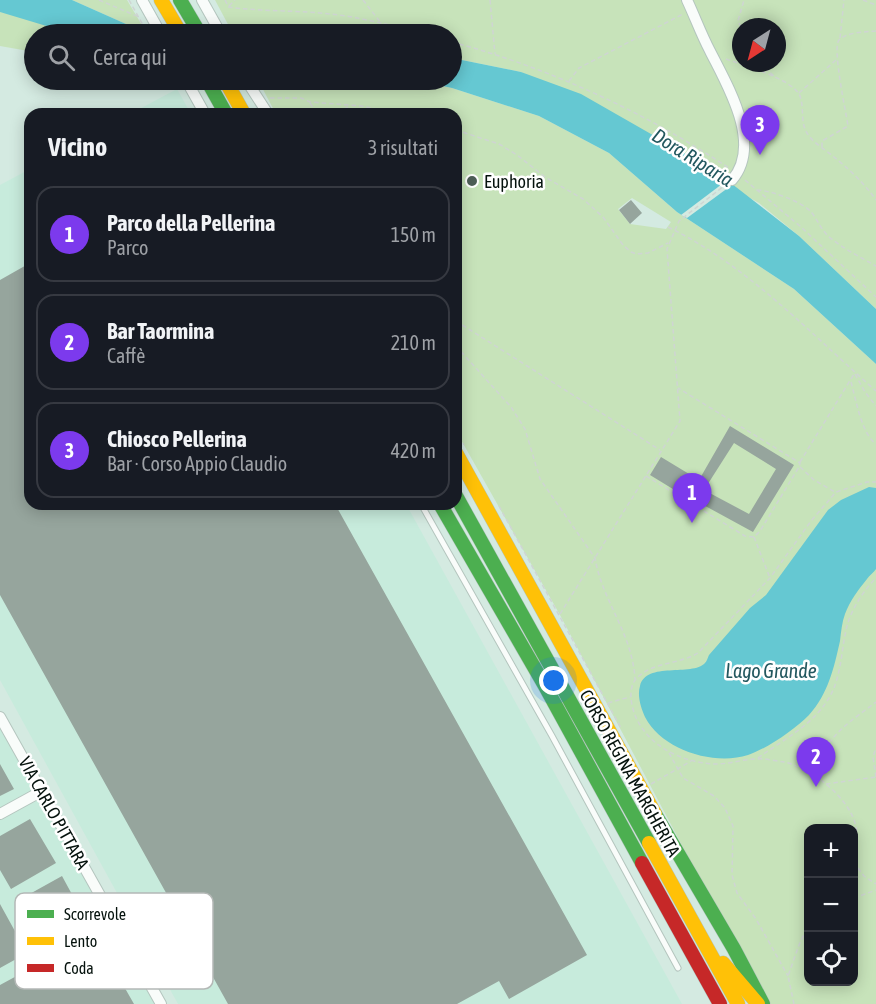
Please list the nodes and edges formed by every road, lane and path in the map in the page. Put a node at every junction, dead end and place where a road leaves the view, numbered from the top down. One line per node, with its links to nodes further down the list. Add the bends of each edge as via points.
1 (99, 0): 17 (path)
2 (129, 0): 17 (path)
3 (142, 0): 19 (street)
4 (161, 0): 21 (main road)
5 (225, 0): 16 (path)
6 (235, 0): 16 (path)
7 (363, 0): 20 (path)
8 (490, 0): 29 (path)
9 (744, 0): 18 (path)
10 (844, 0): 26 (path)
11 (863, 0): 15 (path)
12 (204, 4): 23 (street)
13 (183, 5): 22 (main road)
14 (689, 5): 28 (street); 33 (path, via 579,68)
15 (876, 5)
16 (228, 7): 20 (path, via 340,15)
17 (139, 18): 19 (path)
18 (739, 18)
19 (148, 23)
20 (381, 23): 24 (path)
21 (175, 24)
22 (194, 24)
23 (215, 24)
24 (385, 24)
25 (876, 31): 26 (path)
26 (840, 39): 30 (path)
27 (462, 45): 29 (path)
28 (709, 50): 32 (path); 53 (street, via 744,131 742,161)
29 (495, 55): 33 (path)
30 (836, 58): 39 (path); 52 (path, via 848,126 822,141)
31 (769, 72): 32 (path)
32 (776, 79): 39 (path)
33 (569, 82): 53 (path, via 684,140)
34 (192, 90): 43 (street)
35 (213, 90): 44 (main road)
36 (231, 90): 45 (main road)
37 (249, 90): 46 (street)
38 (252, 90): 47 (street)
39 (798, 94): 52 (path, via 804,127)
40 (265, 95): 41 (path, via 273,100 301,98)
41 (310, 102): 42 (path); 48 (path)
42 (352, 105): 49 (path); 50 (path)
43 (202, 108)
44 (223, 108)
45 (241, 108)
46 (256, 108)
47 (264, 108)
48 (315, 108)
49 (347, 108)
50 (369, 108)
51 (462, 132): 58 (path, via 499,144 583,200 603,217 631,252 648,253)
52 (822, 147): 55 (path)
53 (735, 177): 54 (path); 57 (path, via 679,221)
54 (756, 190): 59 (path, via 804,206 829,237); 60 (path)
55 (876, 200)
56 (668, 227): 57 (path)
57 (674, 230): 58 (path); 63 (path, via 741,272)
58 (669, 243): 65 (path)
59 (876, 266)
60 (876, 297)
61 (462, 325): 69 (path)
62 (462, 353): 80 (path, via 511,407 525,429 540,479)
63 (855, 373): 64 (path); 66 (path); 67 (path)
64 (851, 380): 68 (path, via 861,419); 70 (path)
65 (677, 387): 69 (path, via 680,421); 70 (path)
66 (876, 391)
67 (876, 406)
68 (876, 444)
69 (661, 450): 73 (path)
70 (800, 463): 72 (path)
71 (462, 464): 83 (main road, CORSO REGINA MARGHERITA)
72 (800, 467): 75 (path); 79 (path)
73 (646, 476): 79 (path, via 745,536); 80 (path)
74 (876, 482): 75 (path)
75 (836, 492): 81 (path)
76 (462, 507): 109 (main road, CORSO REGINA MARGHERITA)
77 (424, 510): 110 (lane)
78 (443, 510): 114 (main road, CORSO REGINA MARGHERITA)
79 (754, 537): 81 (path)
80 (595, 558): 83 (path, via 560,615); 84 (path, via 634,662)
81 (770, 578): 84 (path, via 698,653 647,671)
82 (876, 578): 92 (path, via 850,618 829,698 800,729)
83 (546, 621): 99 (main road, CORSO REGINA MARGHERITA)
84 (634, 681): 85 (path)
85 (630, 697): 87 (path); 90 (path, via 644,730)
86 (876, 702): 91 (path, via 843,728)
87 (607, 703)
88 (0, 717): 100 (street, VIA CARLO PITTARA)
89 (876, 748): 96 (path)
90 (667, 751): 93 (path); 95 (path)
91 (822, 752): 94 (path); 97 (path)
92 (758, 759): 93 (path, via 714,764); 94 (path)
93 (692, 761): 95 (path)
94 (798, 767): 97 (path)
95 (679, 768): 99 (path); 111 (path, via 687,782 714,796 725,808 733,826 732,875 737,893)
96 (876, 777): 98 (path)
97 (821, 781): 98 (path)
98 (826, 784): 102 (path, via 850,811)
99 (641, 789): 117 (main road, CORSO REGINA MARGHERITA)
100 (42, 791): 101 (street); 106 (street, VIA CARLO PITTARA)
101 (0, 814)
102 (856, 824)
103 (858, 868): 104 (path)
104 (876, 884)
105 (876, 890): 107 (path)
106 (99, 893)
107 (858, 897)
108 (805, 932): 111 (path)
109 (704, 943): 115 (main road, CORSO REGINA MARGHERITA); 116 (main road)
110 (678, 968)
111 (788, 976): 118 (path)
112 (153, 989): 113 (street, VIA CARLO PITTARA)
113 (161, 1004)
114 (720, 1004)
115 (738, 1004)
116 (758, 1004)
117 (763, 1004)
118 (794, 1004)

